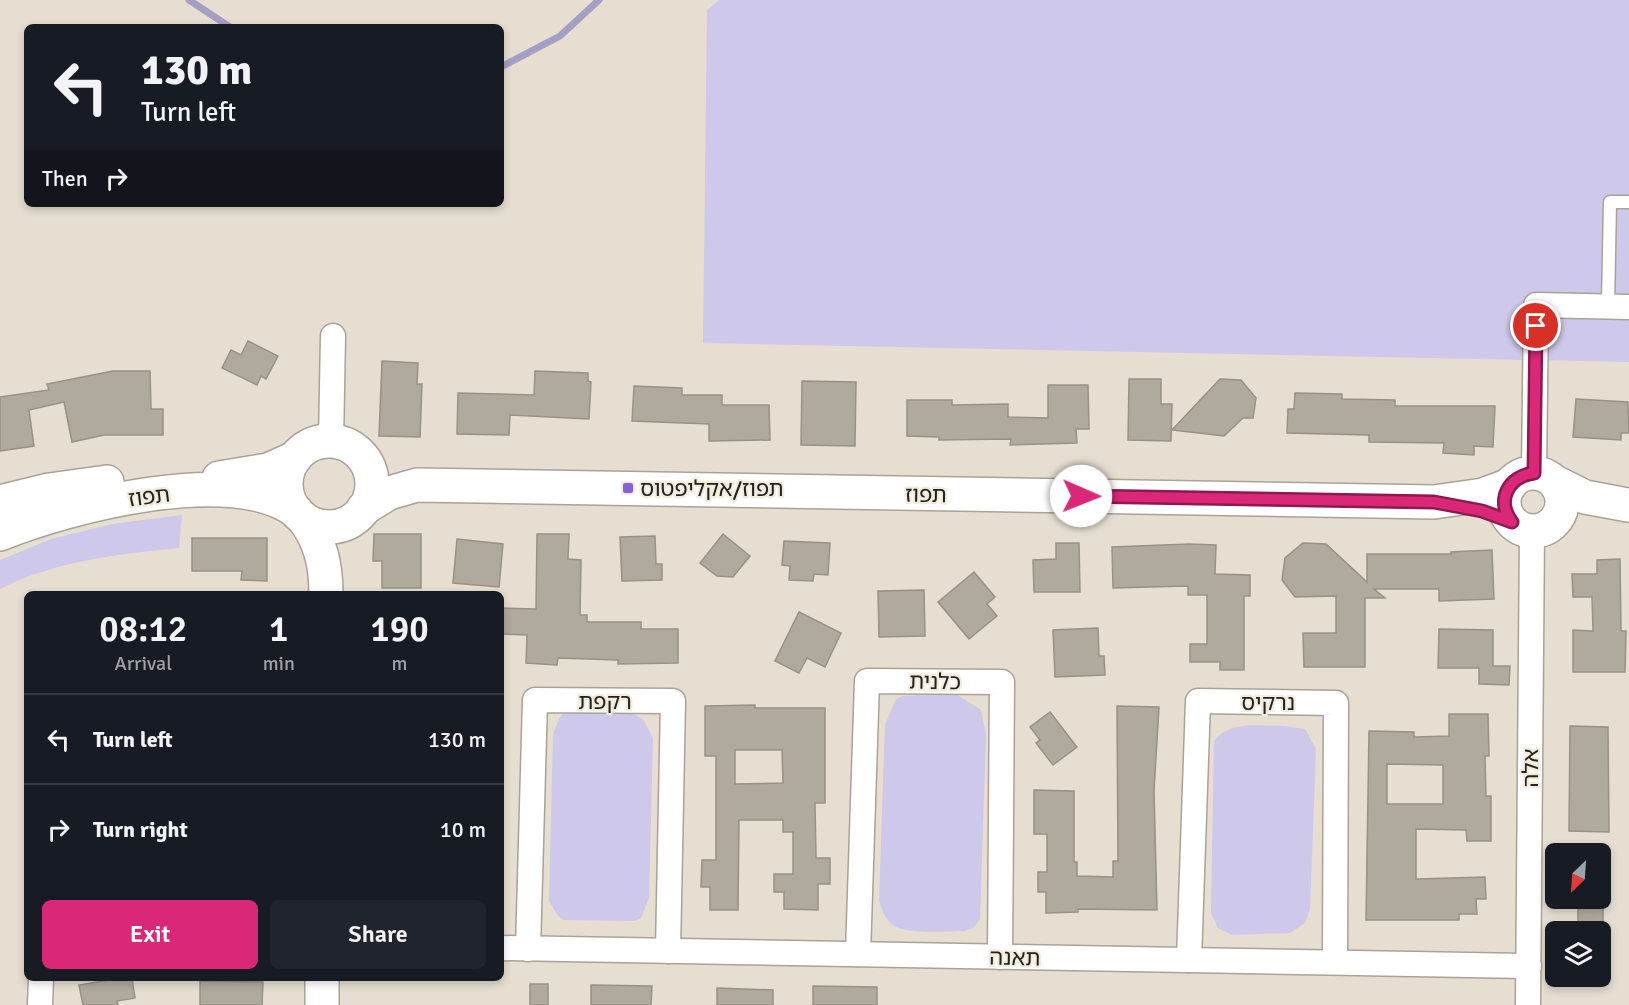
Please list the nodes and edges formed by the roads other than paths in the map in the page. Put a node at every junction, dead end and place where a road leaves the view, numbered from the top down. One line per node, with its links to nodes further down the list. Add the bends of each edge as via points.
1 (1629, 202): 2 (lane, via 1610,202)
2 (1618, 306): 7 (street, via 1536,305)
3 (333, 336): 4 (street)
4 (331, 441): 5 (street, via 307,447); 6 (street, via 347,445)
5 (295, 458): 9 (street, תפוז, via 268,470 232,477 99,483); 13 (street, via 286,482 289,498)
6 (364, 460): 8 (street, תפוז); 12 (street, via 372,485)
7 (1533, 480): 10 (street, תפוז, via 1483,495); 11 (street, via 1585,497); 14 (street, via 1504,501 1506,512); 14 (street, via 1561,492 1562,503)
8 (417, 485): 10 (street, תפוז); 12 (street, תפוז, via 389,493)
9 (0, 502)
10 (1434, 502): 14 (street, תפוז)
11 (1628, 505): 14 (street)
12 (361, 512): 13 (street, via 336,526 319,525); 16 (street, via 337,545)
13 (300, 515): 15 (street, תפוז, via 275,499 252,492 183,492 92,505); 16 (street, via 319,544)
14 (1533, 524): 24 (street, אלה)
15 (0, 534)
16 (326, 583)
17 (504, 948): 18 (street, תאנה)
18 (528, 949): 19 (street, תאנה); 19 (street, רקפת, via 535,700 673,701)
19 (668, 951): 20 (street, תאנה)
20 (858, 954): 21 (street, תאנה); 21 (street, כלנית, via 867,681 1002,682)
21 (1000, 957): 22 (street, תאנה)
22 (1189, 960): 23 (street, תאנה); 23 (street, נרקיס, via 1198,702 1336,703)
23 (1335, 962): 24 (street, תאנה)
24 (1529, 966): 29 (street, אלה)
25 (41, 981): 27 (street)
26 (322, 981): 28 (street)
27 (40, 1005)
28 (322, 1005)
29 (1528, 1005)

